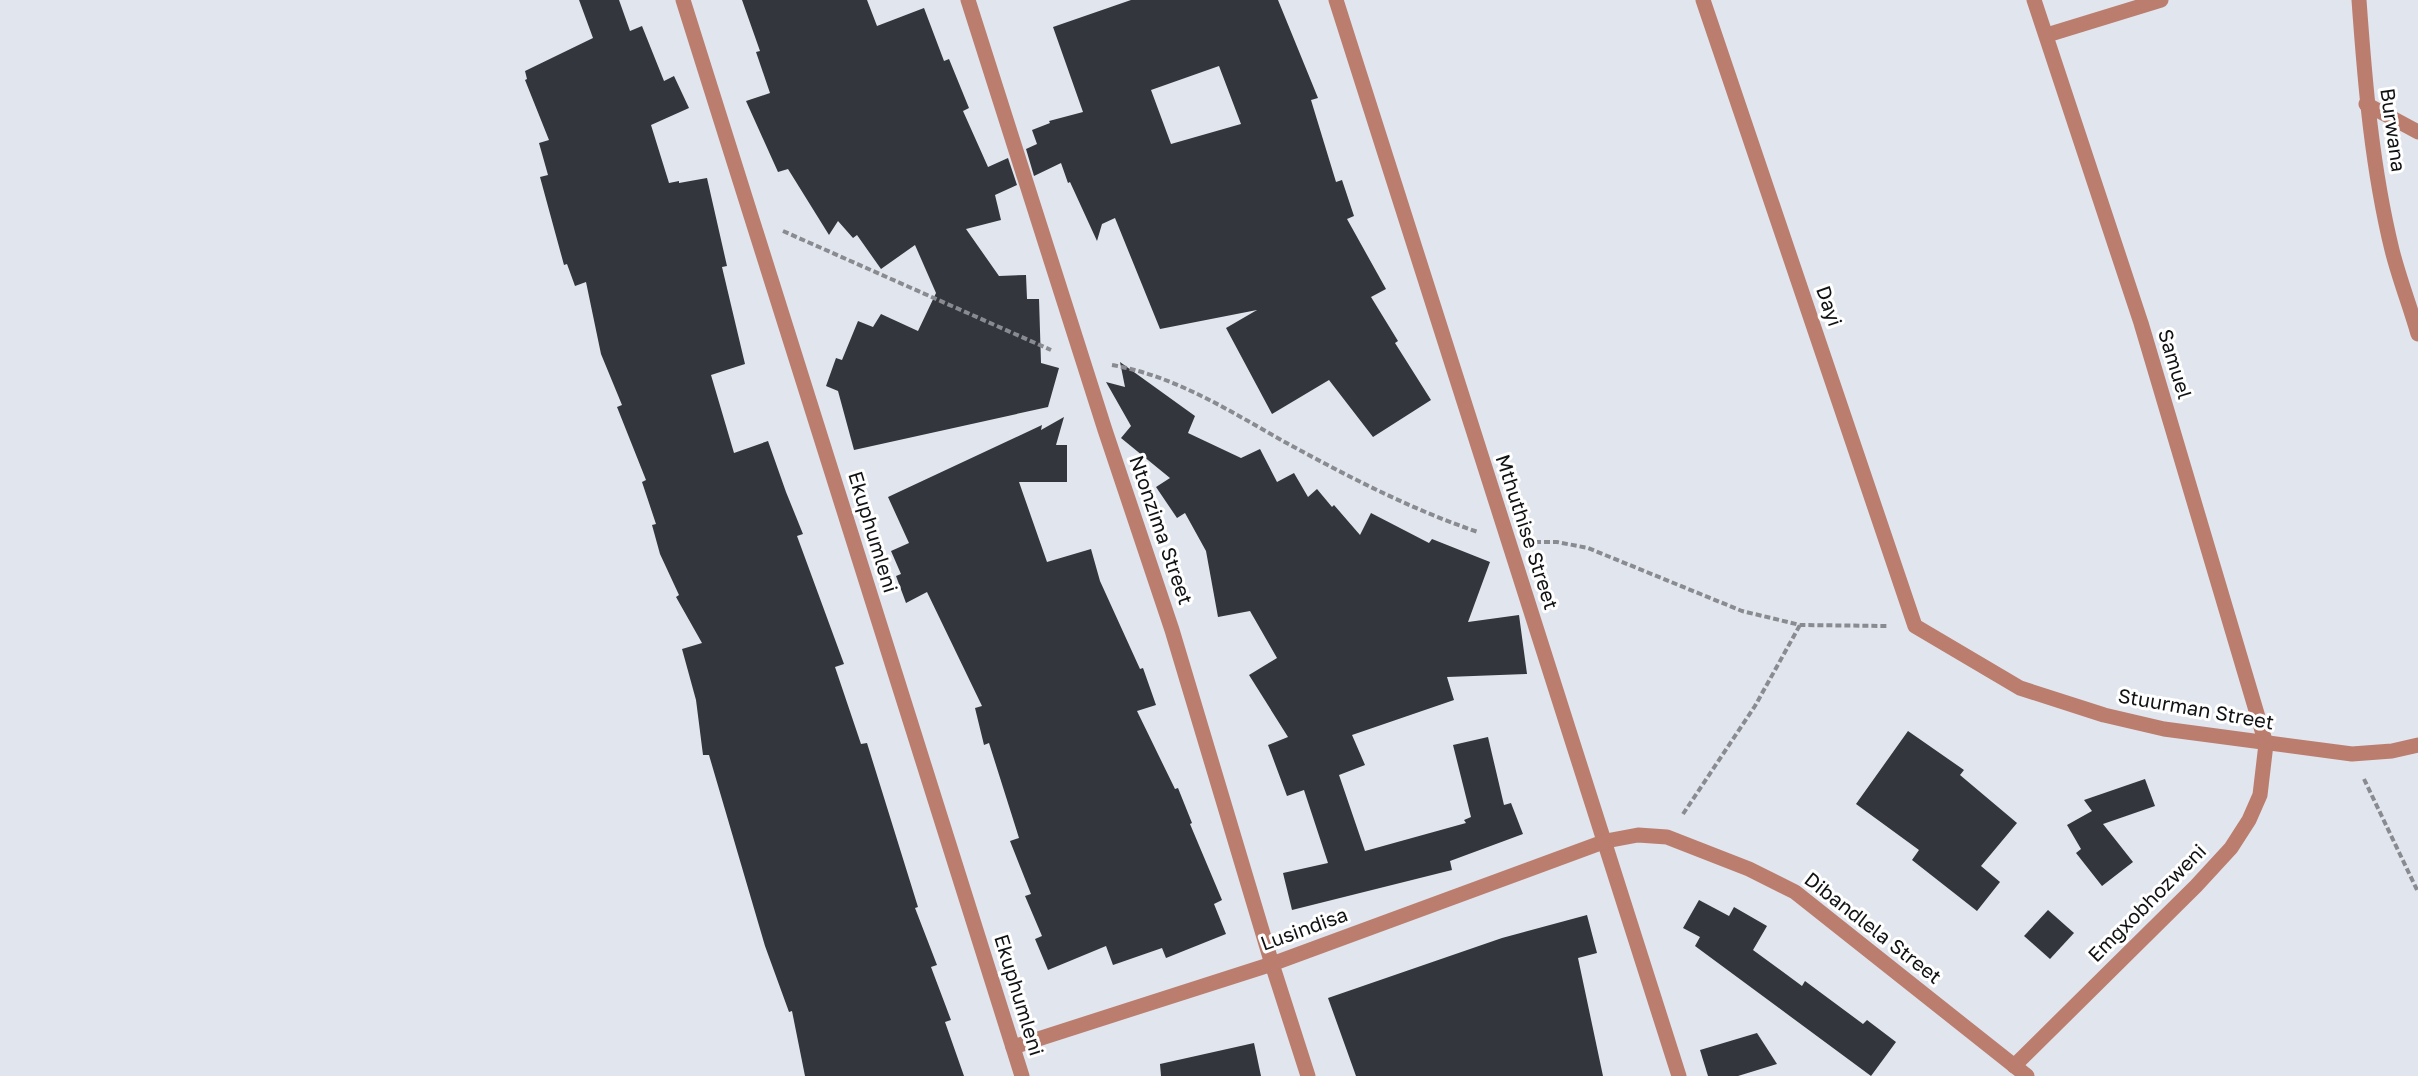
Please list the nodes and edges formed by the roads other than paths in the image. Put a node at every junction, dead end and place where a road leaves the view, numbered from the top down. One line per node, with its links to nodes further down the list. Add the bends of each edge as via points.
1 (684, 0): 17 (street, Ekuphumleni)
2 (968, 0): 16 (street, Ntonzima Street, via 1172,630)
3 (1336, 0): 15 (street, Mthuthise Street)
4 (1703, 0): 12 (street, Dayi)
5 (2034, 0): 8 (street, Samuel)
6 (2161, 0): 8 (street)
7 (2359, 0): 9 (street, Burwana)
8 (2047, 35): 13 (street, Samuel, via 2141,323)
9 (2366, 104): 10 (street); 11 (street, Burwana, via 2392,252)
10 (2418, 132)
11 (2418, 334)
12 (1915, 626): 13 (street, Stuurman Street, via 2020,688 2164,729)
13 (2266, 744): 14 (street, Stuurman Street, via 2352,754); 18 (street, Emgxobhozweni, via 2260,795 2231,848)
14 (2418, 745)
15 (1606, 841): 16 (street, Lusindisa); 18 (street, Dibandlela Street, via 1638,835 1667,837 1749,868 1795,892); 21 (street, Mthuthise Street)
16 (1272, 964): 17 (street, Lusindisa); 20 (street, Ntonzima Street)
17 (1013, 1047): 19 (street, Ekuphumleni)
18 (2014, 1066): 22 (street, Dibandlela Street)
19 (1022, 1076)
20 (1308, 1076)
21 (1679, 1076)
22 (2027, 1076)

